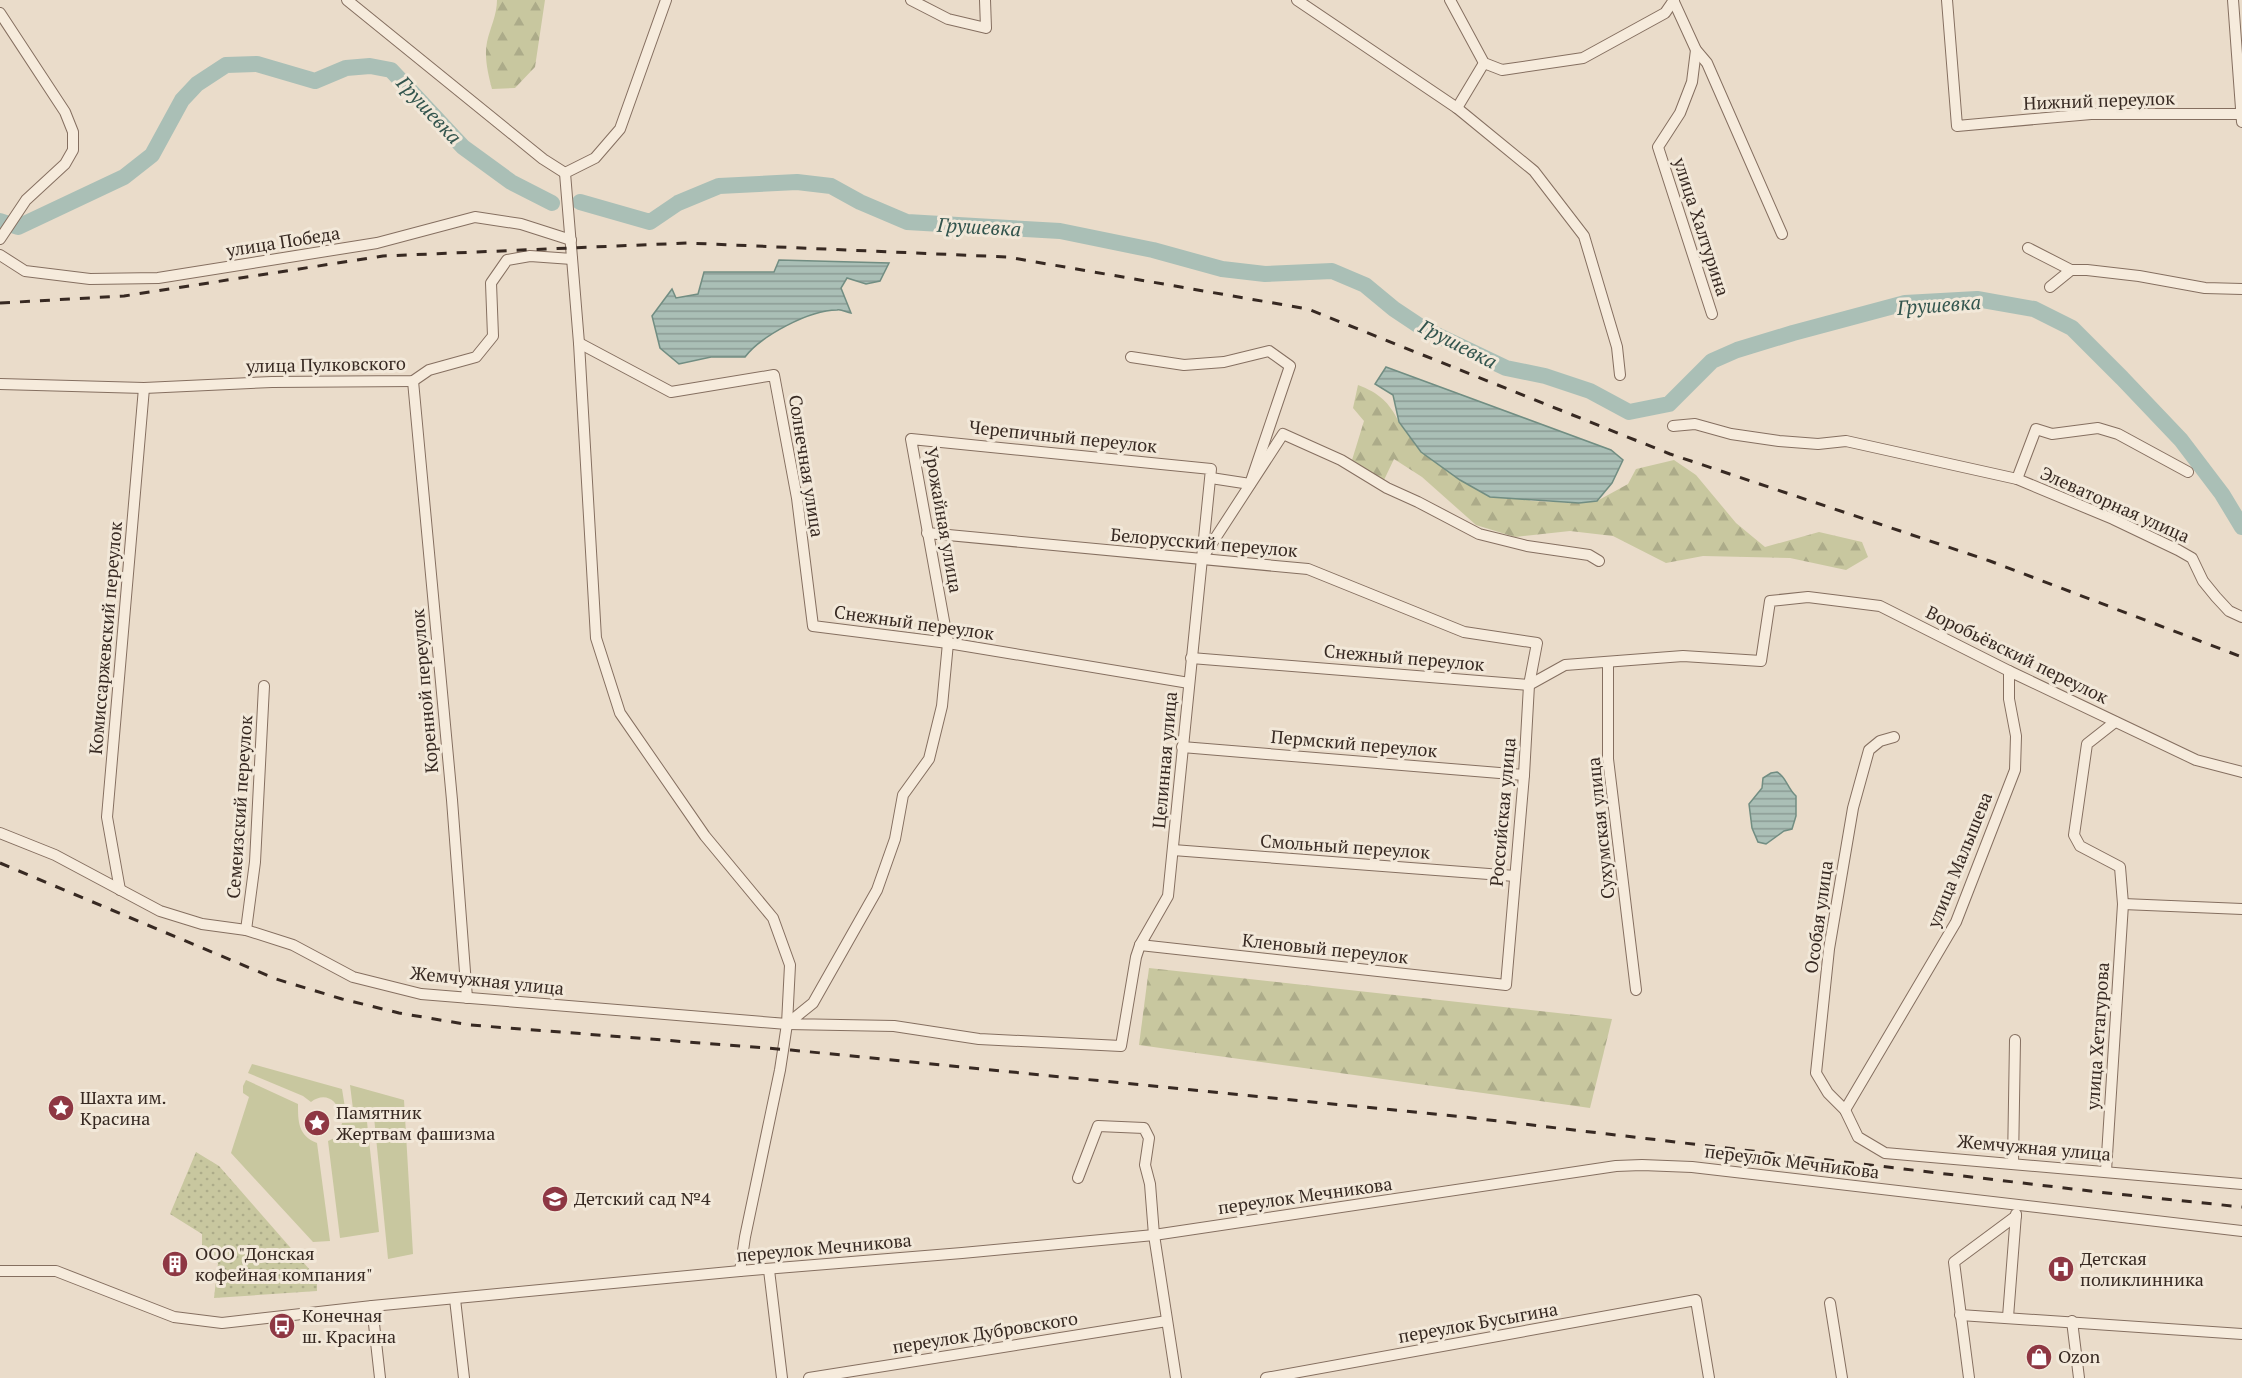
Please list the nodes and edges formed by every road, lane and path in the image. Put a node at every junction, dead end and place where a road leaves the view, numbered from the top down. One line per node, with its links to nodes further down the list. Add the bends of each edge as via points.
1 (347, 0): 16 (street)
2 (666, 0): 16 (street, via 620,129 595,158)
3 (911, 0): 4 (street, via 948,19 986,28)
4 (985, 0)
5 (1297, 0): 13 (street)
6 (1450, 0): 12 (street)
7 (1947, 0): 14 (street, Нижний переулок, via 1957,126 2091,114)
8 (2233, 0): 14 (street)
9 (1674, 1): 11 (street); 12 (street, via 1665,13 1583,58 1502,70)
10 (0, 13): 18 (street, via 74,132 73,150 65,164 26,200)
11 (1696, 50): 17 (street, via 1707,63); 26 (street, улица Халтурина, via 1692,82 1680,113 1658,147)
12 (1484, 63): 13 (street)
13 (1457, 108): 29 (street, via 1534,171 1584,236 1617,347)
14 (2242, 114): 15 (street)
15 (2242, 122)
16 (565, 173): 19 (street)
17 (1782, 234)
18 (2, 237)
19 (571, 240): 21 (street, улица Победа, via 521,224 475,217 377,243 158,278 90,279 25,271); 22 (street)
20 (2028, 248): 23 (street)
21 (0, 255)
22 (572, 259): 27 (street); 30 (street, улица Пулковского, via 530,256 507,260 491,283 492,336 476,357 429,370)
23 (2071, 270): 24 (street); 25 (street, via 2109,272 2205,288)
24 (2050, 286)
25 (2242, 289)
26 (1712, 314)
27 (579, 343): 43 (street, Солнечная улица, via 671,392 774,375); 68 (street, via 596,638 620,713 705,836 773,918 790,965)
28 (1131, 357): 38 (street, via 1184,365 1224,362 1269,351 1290,366)
29 (1620, 375)
30 (413, 381): 32 (street, улица Пулковского); 67 (street, Коренной переулок)
31 (0, 384): 32 (street, улица Пулковского)
32 (144, 388): 60 (street, Комиссаржевский переулок, via 107,817)
33 (1673, 426): 37 (street, Элеваторная улица, via 1695,424 1779,441 1846,441)
34 (911, 439): 36 (street, Черепичный переулок); 39 (street, Урожайная улица)
35 (2188, 472): 37 (street, Элеваторная улица, via 2136,442 2098,428 2052,434 2036,429)
36 (1211, 473): 38 (street, Черепичный переулок); 40 (street, Целинная улица)
37 (2017, 479): 42 (street, Элеваторная улица, via 2114,519 2192,558 2203,581 2229,611)
38 (1250, 484): 40 (street); 41 (street, via 1283,434 1341,460 1479,534 1589,555)
39 (927, 533): 40 (street, Белорусский переулок); 44 (street, Урожайная улица)
40 (1202, 559): 45 (street, Белорусский переулок, via 1308,569 1464,632); 46 (street, Целинная улица)
41 (1599, 561)
42 (2242, 617)
43 (813, 626): 44 (street, Снежный переулок)
44 (948, 643): 49 (street, Снежный переулок); 68 (street, Урожайная улица, via 942,706 929,759 903,795 895,839 877,890 813,1003)
45 (1537, 643): 50 (street, Российская улица)
46 (1191, 658): 49 (street, Целинная улица); 50 (street, Снежный переулок)
47 (1608, 662): 48 (street, Воробьёвский переулок, via 1683,656 1761,661 1770,601 1808,597 1880,606); 50 (street, via 1564,665); 66 (street, Сухумская улица, via 1608,759)
48 (2009, 671): 52 (street, Воробьёвский переулок); 70 (street, улица Малышева, via 2016,736 2015,770 1956,922)
49 (1189, 683): 54 (street, Целинная улица)
50 (1529, 685): 56 (street, Российская улица)
51 (264, 686): 63 (street, Семеизский переулок, via 255,862)
52 (2115, 722): 55 (street, Воробьёвский переулок, via 2196,760); 61 (street, улица Хетагурова, via 2087,744 2074,836 2080,846 2120,867)
53 (1894, 737): 70 (street, Особая улица, via 1869,750 1853,808 1829,949 1816,1073)
54 (1182, 747): 56 (street, Пермский переулок); 58 (street, Целинная улица)
55 (2242, 772)
56 (1524, 775): 59 (street, Российская улица)
57 (0, 833): 60 (street, Жемчужная улица, via 55,855)
58 (1173, 850): 59 (street, Смольный переулок); 64 (street, Целинная улица, via 1168,896)
59 (1515, 876): 65 (street, Российская улица)
60 (120, 890): 63 (street, Жемчужная улица, via 181,918)
61 (2123, 904): 62 (street); 72 (street, улица Хетагурова)
62 (2242, 909)
63 (246, 930): 67 (street, Жемчужная улица, via 293,945 353,977 421,994)
64 (1140, 945): 65 (street, Кленовый переулок); 68 (street, Целинная улица, via 1121,1046 979,1039 894,1026)
65 (1506, 985)
66 (1636, 990)
67 (467, 998): 68 (street, Жемчужная улица)
68 (787, 1024): 81 (street)
69 (2015, 1040): 71 (street)
70 (1845, 1110): 71 (street, Жемчужная улица, via 1858,1137 1885,1153)
71 (2013, 1163): 72 (street, Жемчужная улица)
72 (2106, 1171): 74 (street, Жемчужная улица)
73 (1078, 1178): 78 (street, via 1098,1126 1144,1128 1149,1138 1145,1165)
74 (2242, 1184)
75 (2017, 1204): 76 (street); 77 (street, переулок Мечникова); 78 (street, переулок Мечникова, via 1692,1167 1642,1165)
76 (2016, 1216): 85 (street, via 1954,1262); 86 (street)
77 (2242, 1231)
78 (1154, 1235): 79 (street, переулок Мечникова); 87 (street)
79 (769, 1270): 81 (street, переулок Мечникова); 92 (street)
80 (0, 1271): 84 (street, переулок Мечникова, via 56,1271 174,1317 222,1323)
81 (740, 1271): 82 (street, переулок Мечникова)
82 (455, 1299): 84 (street, переулок Мечникова); 91 (street)
83 (1830, 1303): 97 (street)
84 (372, 1306): 90 (street)
85 (1960, 1315): 86 (street); 98 (street)
86 (2007, 1317): 88 (street)
87 (1167, 1321): 93 (street, переулок Дубровского); 94 (street)
88 (2072, 1321): 89 (street); 99 (street)
89 (2242, 1334)
90 (380, 1378)
91 (464, 1378)
92 (782, 1378)
93 (809, 1378)
94 (1176, 1378)
95 (1266, 1378): 96 (street, переулок Бусыгина, via 1696,1300)
96 (1708, 1378)
97 (1842, 1378)
98 (1969, 1378)
99 (2079, 1378)

